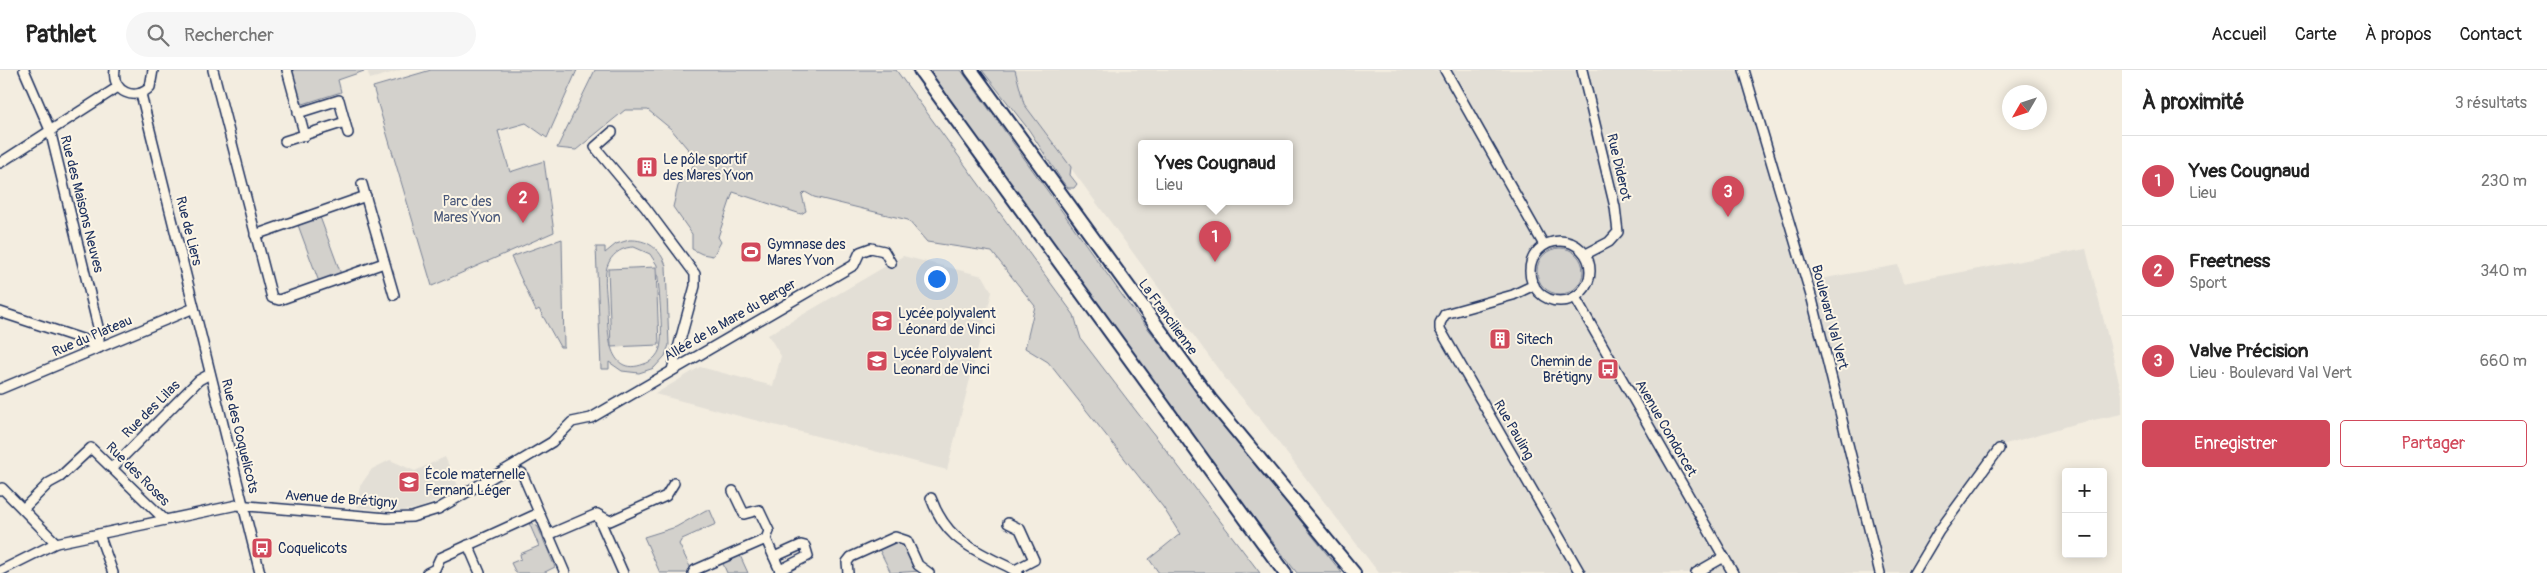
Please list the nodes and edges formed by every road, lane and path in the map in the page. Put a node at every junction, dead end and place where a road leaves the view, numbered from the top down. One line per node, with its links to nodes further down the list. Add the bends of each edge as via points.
1 (24, 70): 15 (street, Rue des Maisons Neuves)
2 (115, 70): 11 (street)
3 (153, 70): 12 (street, via 150,86)
4 (213, 70): 23 (street)
5 (287, 70): 13 (street)
6 (920, 70): 71 (highway)
7 (971, 70): 72 (highway, La Francilienne, via 1210,399)
8 (1444, 70): 24 (street)
9 (1582, 70): 25 (street, Rue Diderot, via 1615,206 1618,232 1609,242)
10 (1744, 70): 76 (street, Boulevard Val Vert, via 1812,299)
11 (118, 87): 12 (street, via 131,95); 15 (street)
12 (141, 94): 31 (street, Rue de Liers)
13 (298, 113): 14 (street, via 339,100); 18 (street)
14 (344, 122): 16 (street); 18 (street)
15 (50, 130): 20 (street); 33 (street, Rue des Maisons Neuves, via 100,332)
16 (348, 132)
17 (612, 132): 34 (street, via 595,148 695,274 695,286)
18 (305, 136): 19 (street)
19 (285, 141)
20 (0, 163)
21 (362, 184): 22 (street)
22 (366, 196): 23 (street); 26 (street)
23 (255, 235): 26 (street, via 270,295 275,300)
24 (1544, 245): 25 (street, via 1571,242); 28 (street, via 1530,267)
25 (1586, 254): 30 (street, via 1590,273 1588,283)
26 (384, 263): 29 (street)
27 (891, 263): 34 (street, Allée de la Mare du Berger, via 884,251 871,248 860,252 854,264)
28 (1534, 285): 30 (street, via 1548,298 1566,300); 73 (street, Rue Pauling, via 1513,295 1445,314 1440,329)
29 (394, 295)
30 (1575, 297): 57 (street, Avenue Condorcet)
31 (194, 308): 33 (street, Rue du Plateau); 35 (street, Rue de Liers)
32 (0, 312): 33 (street, via 85,340)
33 (99, 348): 36 (street, Rue du Plateau)
34 (672, 370): 37 (street, Allée de la Mare du Berger, via 591,418)
35 (210, 374): 39 (street, Rue des Lilas, via 199,380); 45 (street, Rue des Coquelicots)
36 (0, 389)
37 (572, 422): 45 (street, Avenue de Brétigny, via 552,442 517,463 438,508 412,517 387,518)
38 (1999, 449): 77 (street, via 1939,530)
39 (113, 467): 46 (street, Rue des Roses, via 91,448); 49 (street, Rue des Roses)
40 (522, 473): 47 (street)
41 (674, 483): 48 (street, via 666,496 610,521)
42 (1, 489): 46 (street)
43 (733, 490): 53 (street, via 744,514 759,510 769,531)
44 (931, 498): 61 (street, via 955,538)
45 (242, 505): 49 (street, Avenue de Brétigny); 63 (street, Rue des Coquelicots)
46 (23, 510): 54 (street)
47 (539, 513): 52 (street); 55 (street)
48 (596, 514): 52 (street); 67 (street)
49 (165, 520): 51 (street, Avenue de Brétigny)
50 (1008, 523): 61 (street, via 1020,529 1034,560)
51 (99, 534): 54 (street, Avenue de Brétigny); 62 (street)
52 (548, 535): 66 (street)
53 (766, 539): 56 (street); 68 (street)
54 (56, 543): 59 (street, Avenue de Brétigny)
55 (468, 545): 64 (street, via 440,558 435,569); 65 (street)
56 (774, 557): 60 (street); 60 (street, via 805,546 808,556)
57 (1724, 557): 74 (street); 75 (street, Avenue Condorcet)
58 (0, 571): 59 (street, Avenue de Brétigny)
59 (13, 571)
60 (781, 571)
61 (1016, 572)
62 (113, 573)
63 (260, 573)
64 (427, 573)
65 (480, 573)
66 (565, 573)
67 (623, 573)
68 (693, 573)
69 (848, 573): 70 (street, via 847,562 851,557 895,537 907,541 918,565)
70 (929, 573)
71 (1286, 573)
72 (1354, 573)
73 (1580, 573)
74 (1696, 573)
75 (1733, 573)
76 (1880, 573)
77 (1914, 573)

